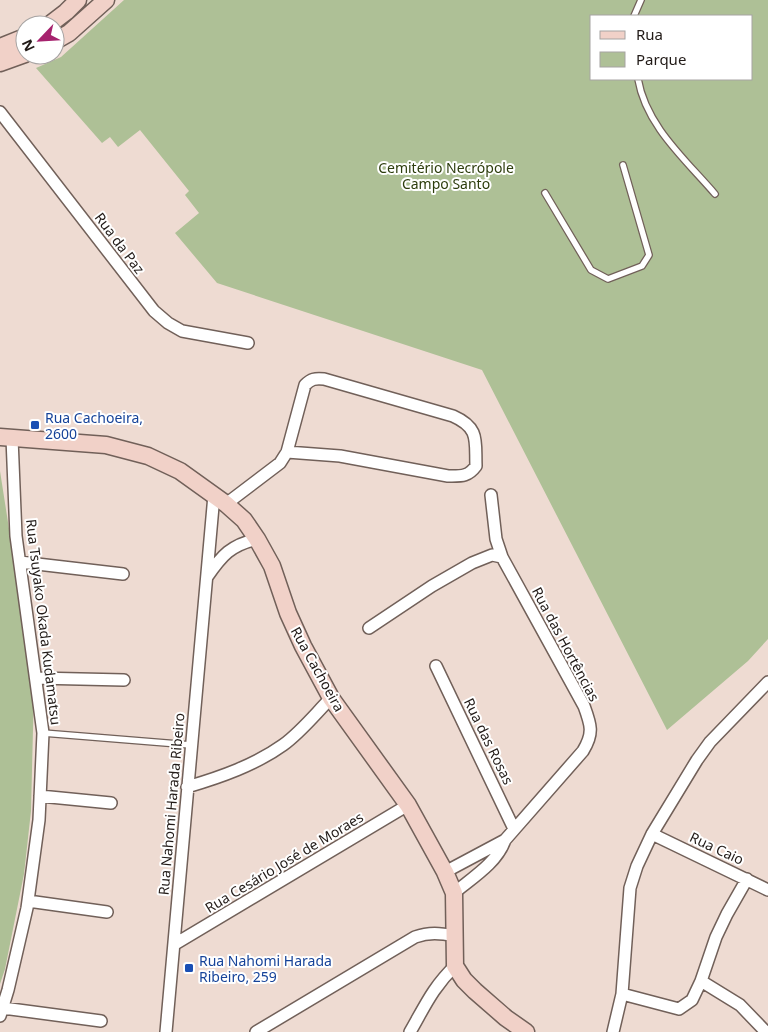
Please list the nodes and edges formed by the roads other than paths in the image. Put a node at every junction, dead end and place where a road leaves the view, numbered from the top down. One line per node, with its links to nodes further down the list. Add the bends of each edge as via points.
1 (78, 0): 4 (main road)
2 (106, 0): 6 (main road)
3 (641, 0): 5 (lane)
4 (62, 15)
5 (634, 15)
6 (65, 35)
7 (15, 41): 8 (main road)
8 (0, 47)
9 (15, 58): 10 (main road)
10 (0, 63)
11 (638, 80): 15 (lane, via 651,116 672,146)
12 (0, 112): 16 (street, Rua da Paz, via 154,312 182,331)
13 (623, 165): 14 (lane, via 649,255 642,266 608,279 591,270)
14 (545, 193)
15 (715, 194)
16 (248, 343)
17 (6, 438): 20 (main road, Rua Cachoeira, via 106,445 148,456 180,471); 23 (street, Rua Tsuyako Okada Kudamatsu)
18 (287, 452): 18 (street, via 305,385 315,378 465,421 475,437 476,466 465,476 448,476 340,456); 20 (street, via 280,463)
19 (490, 495): 22 (street, Rua das Hortências, via 496,539)
20 (220, 500): 21 (main road, Rua Cachoeira, via 244,520); 25 (street, Rua Nahomi Harada Ribeiro)
21 (257, 539): 25 (street, via 226,553); 31 (main road, Rua Cachoeira, via 272,566 302,646)
22 (502, 556): 26 (street, via 492,555 472,563); 38 (street, Rua das Hortências, via 590,722 590,739 583,751)
23 (20, 562): 24 (street); 28 (street, Rua Tsuyako Okada Kudamatsu)
24 (123, 574)
25 (206, 578): 33 (street, Rua Nahomi Harada Ribeiro)
26 (369, 628)
27 (436, 666): 38 (street, Rua das Rosas)
28 (36, 678): 29 (street); 32 (street, Rua Tsuyako Okada Kudamatsu)
29 (124, 680)
30 (768, 682): 39 (street, via 710,742)
31 (331, 698): 34 (street, via 285,744 255,762); 37 (main road, Rua Cachoeira)
32 (43, 733): 33 (lane); 35 (street, Rua Tsuyako Okada Kudamatsu)
33 (191, 745): 34 (street, Rua Nahomi Harada Ribeiro)
34 (187, 787): 48 (street, Rua Nahomi Harada Ribeiro)
35 (40, 796): 36 (street); 45 (street, Rua Tsuyako Okada Kudamatsu)
36 (111, 803)
37 (408, 805): 41 (main road, Rua Cachoeira); 48 (street, Rua Cesário José de Moraes)
38 (514, 829): 40 (street, Rua das Hortências)
39 (652, 834): 42 (street, Rua Caio); 51 (street, via 630,888)
40 (505, 840): 41 (street, Rua das Hortências); 44 (street, Rua das Hortências, via 494,859)
41 (445, 872): 44 (main road, Rua Cachoeira)
42 (747, 879): 43 (street, Rua Caio); 50 (street, via 716,936)
43 (768, 890)
44 (454, 893): 47 (main road, Rua Cachoeira)
45 (28, 901): 46 (street); 52 (street, Rua Tsuyako Okada Kudamatsu)
46 (108, 912)
47 (455, 936): 49 (main road, Rua Cachoeira); 55 (street, via 428,933 415,937)
48 (175, 944): 54 (street, Rua Nahomi Harada Ribeiro)
49 (455, 966): 56 (street, via 433,990); 57 (main road, via 464,980)
50 (701, 981): 51 (street, via 692,1000 679,1009); 59 (street, via 740,1005)
51 (622, 994): 58 (street)
52 (1, 1012): 53 (street)
53 (100, 1021)
54 (166, 1032)
55 (256, 1032)
56 (410, 1032)
57 (526, 1032)
58 (613, 1032)
59 (766, 1032)

